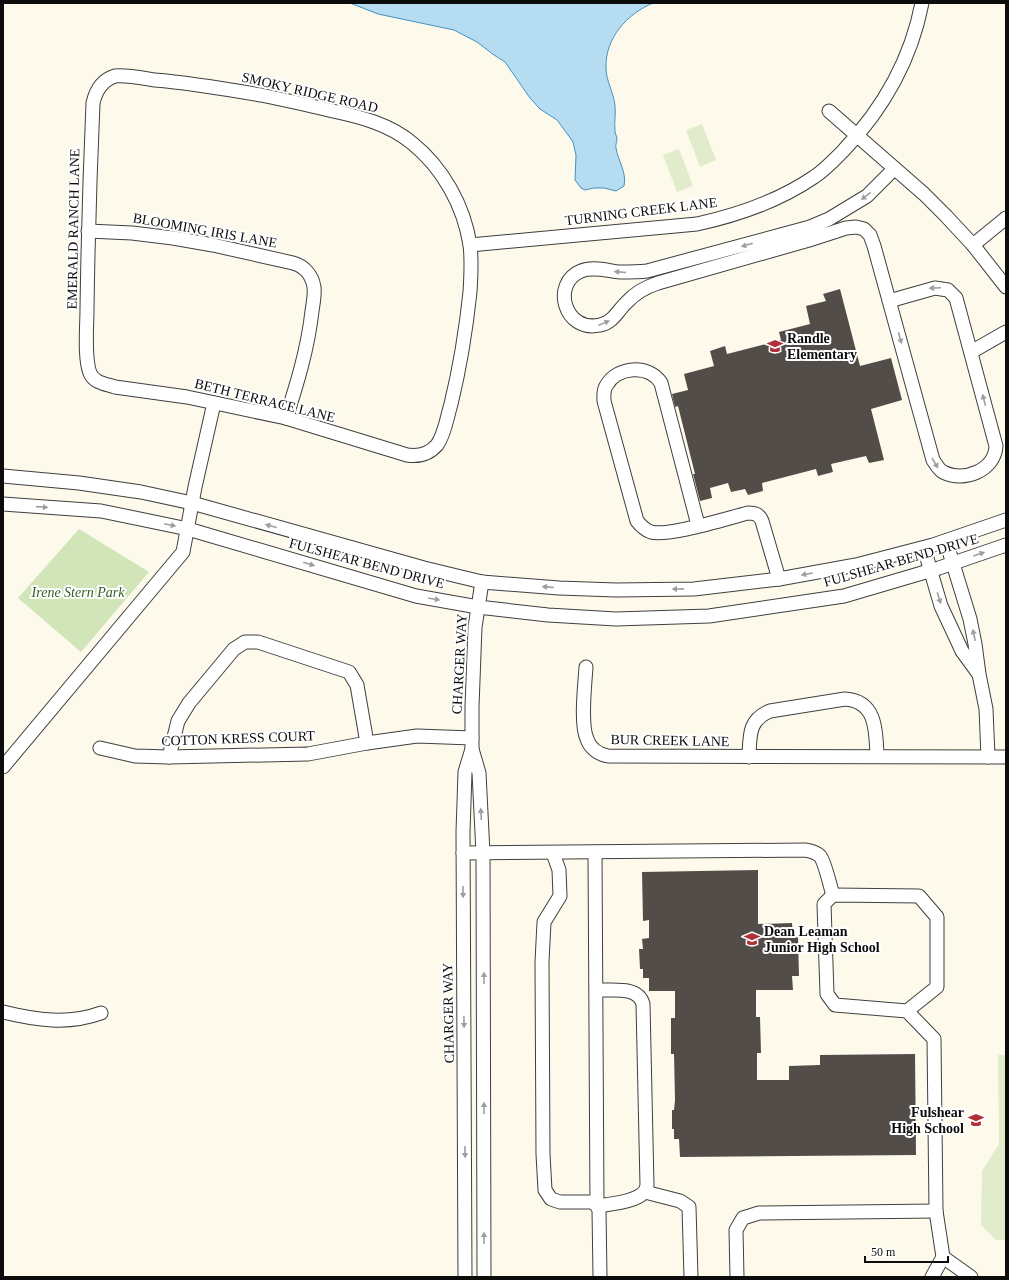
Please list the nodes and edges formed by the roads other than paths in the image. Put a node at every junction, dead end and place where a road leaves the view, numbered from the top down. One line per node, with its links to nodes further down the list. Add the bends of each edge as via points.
1 (922, 3): 4 (street, TURNING CREEK LANE, via 911,44 891,89)
2 (104, 82): 7 (street, EMERALD RANCH LANE, via 98,89 93,103); 8 (street, SMOKY RIDGE ROAD, via 124,76 202,86 318,107 380,124 402,135 422,151 439,171 459,206)
3 (829, 111): 4 (street)
4 (857, 136): 5 (street); 8 (street, TURNING CREEK LANE, via 815,177 770,201 724,218 697,224)
5 (894, 169): 9 (street, via 924,194); 11 (street, one-way to 11, via 863,199 810,227 647,271 634,273 582,270 572,277 564,294 565,307 574,319 586,325 599,326 610,321 633,297 658,282 856,227 864,229 870,235)
6 (1006, 218): 9 (street)
7 (88, 231): 14 (street, EMERALD RANCH LANE, via 87,350 89,370); 16 (street, BLOOMING IRIS LANE, via 132,233 179,240 246,252 297,264 305,269 314,292 311,319)
8 (470, 245): 17 (street, SMOKY RIDGE ROAD, via 470,283 461,357 441,436)
9 (974, 246): 10 (street)
10 (1006, 287)
11 (889, 301): 13 (street, one-way to 11, via 958,304 948,290 934,288); 13 (street, one-way to 13, via 933,460 942,471 955,476 971,474 986,467 996,452 994,435)
12 (1006, 332): 13 (street)
13 (971, 352)
14 (93, 378): 15 (street, BETH TERRACE LANE, via 115,387)
15 (214, 403): 16 (street, BETH TERRACE LANE); 19 (street)
16 (286, 418): 17 (street, BETH TERRACE LANE, via 407,455 421,456)
17 (429, 452)
18 (3, 476): 19 (street, FULSHEAR BEND DRIVE, via 79,483)
19 (192, 503): 23 (street); 30 (street, FULSHEAR BEND DRIVE, one-way to 19)
20 (3, 504): 23 (street, FULSHEAR BEND DRIVE, one-way to 23, via 101,511)
21 (1006, 520): 24 (street, FULSHEAR BEND DRIVE)
22 (698, 525): 22 (street, via 660,533 650,532 637,522 604,401 606,387 614,376 633,370 643,370 651,372 661,383); 29 (street, via 748,513 759,515)
23 (188, 529): 31 (street, FULSHEAR BEND DRIVE, one-way to 31, via 416,596); 42 (street, via 183,552)
24 (946, 541): 26 (street, FULSHEAR BEND DRIVE); 27 (street)
25 (1006, 545): 27 (street, FULSHEAR BEND DRIVE, one-way to 25)
26 (924, 548): 28 (street); 29 (street, FULSHEAR BEND DRIVE, one-way to 29, via 856,565)
27 (953, 563): 28 (street, FULSHEAR BEND DRIVE); 33 (street, one-way to 27, via 970,619)
28 (931, 570): 31 (street, FULSHEAR BEND DRIVE, via 844,596 709,616 616,619); 33 (street, one-way to 33, via 941,606 962,650)
29 (779, 579): 30 (street, FULSHEAR BEND DRIVE, one-way to 30, via 694,589 616,590)
30 (482, 582): 31 (street, CHARGER WAY)
31 (478, 607): 35 (street, CHARGER WAY)
32 (586, 666): 37 (street, BUR CREEK LANE, via 584,730 592,748 600,754)
33 (979, 674): 39 (street, via 986,709)
34 (367, 742): 35 (street, COTTON KRESS COURT, via 417,736); 41 (street, COTTON KRESS COURT, via 308,754); 41 (street, via 357,685 348,672 258,642 245,642 234,649 189,703 178,721)
35 (472, 744): 44 (street, CHARGER WAY, via 465,772); 45 (street, CHARGER WAY, one-way to 35, via 479,773)
36 (100, 748): 41 (street, COTTON KRESS COURT, via 135,756)
37 (749, 756): 38 (street, BUR CREEK LANE); 38 (street, BUR CREEK LANE, via 751,730 756,720 763,715 774,710 845,699 854,700 864,706 871,715)
38 (877, 756): 39 (street, BUR CREEK LANE)
39 (988, 756): 40 (street, BUR CREEK LANE)
40 (1006, 756)
41 (169, 757)
42 (3, 767)
43 (595, 852): 46 (street); 47 (street, via 805,850 819,855 823,861); 48 (street)
44 (463, 853): 45 (street); 56 (street, CHARGER WAY, one-way to 56)
45 (483, 853): 46 (street); 57 (street, CHARGER WAY, one-way to 45)
46 (553, 853): 53 (street, via 559,870 560,896 544,922 542,985 545,1190 552,1199 560,1202 592,1202)
47 (833, 895): 49 (street, via 824,904 826,994 835,1005); 49 (street, via 919,896 937,917 937,987)
48 (596, 990): 52 (street, via 635,993 643,1004 647,1185); 53 (street)
49 (907, 1011): 54 (street, via 934,1040)
50 (3, 1012): 51 (street, via 52,1021 89,1018)
51 (101, 1013)
52 (645, 1192): 53 (street, via 632,1200); 59 (street, via 680,1201 689,1207)
53 (597, 1206): 58 (street)
54 (936, 1211): 55 (street); 60 (street, via 759,1213 743,1218 736,1230)
55 (943, 1257): 61 (street); 62 (street)
56 (465, 1277)
57 (484, 1277)
58 (600, 1277)
59 (690, 1277)
60 (737, 1277)
61 (932, 1277)
62 (972, 1277)

